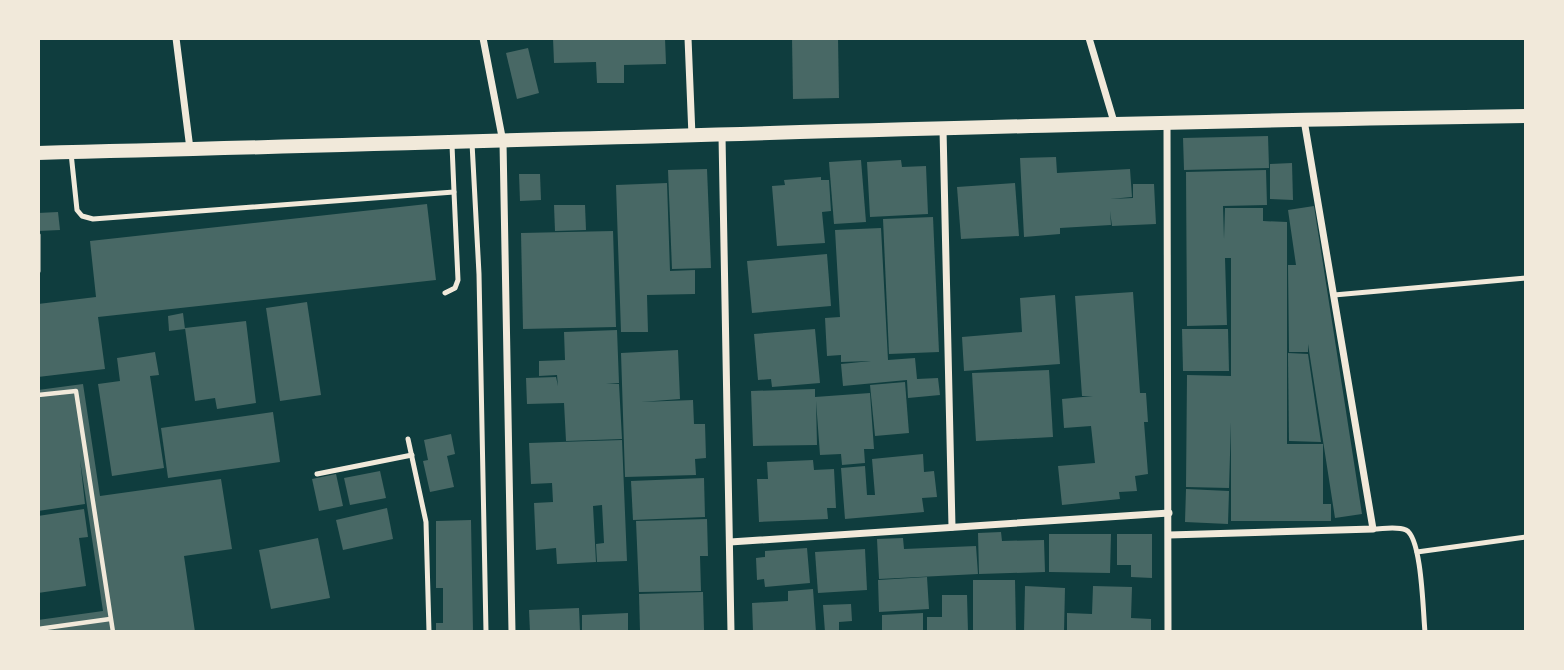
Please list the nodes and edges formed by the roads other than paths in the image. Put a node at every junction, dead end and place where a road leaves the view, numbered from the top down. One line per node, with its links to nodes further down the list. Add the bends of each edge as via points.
1 (176, 38): 15 (street)
2 (482, 38): 12 (street)
3 (688, 38): 11 (street)
4 (1089, 38): 8 (street)
5 (1525, 116): 6 (main road)
6 (1304, 119): 7 (main road); 23 (street)
7 (1167, 121): 8 (main road); 27 (street)
8 (1114, 122): 9 (main road)
9 (943, 128): 10 (main road); 28 (street)
10 (722, 135): 11 (main road); 32 (street)
11 (692, 136): 12 (main road)
12 (503, 142): 13 (main road); 36 (street)
13 (472, 143): 14 (main road); 35 (lane)
14 (452, 144): 15 (main road); 18 (lane)
15 (190, 150): 17 (main road)
16 (38, 153): 17 (main road)
17 (71, 153): 18 (lane, via 77,210 93,219)
18 (454, 192): 22 (lane, via 458,280 455,288)
19 (38, 235): 20 (lane)
20 (38, 271)
21 (1525, 278): 23 (lane)
22 (445, 293)
23 (1334, 295): 29 (street)
24 (408, 439): 25 (lane)
25 (412, 455): 26 (lane); 34 (lane, via 426,522)
26 (317, 474)
27 (1169, 513): 28 (street); 30 (street)
28 (952, 527): 32 (street)
29 (1373, 529): 30 (street); 33 (lane, via 1408,531)
30 (1169, 535): 38 (street)
31 (1525, 537): 33 (lane)
32 (730, 542): 37 (street)
33 (1417, 552): 39 (lane)
34 (429, 632)
35 (486, 632)
36 (512, 632)
37 (731, 632)
38 (1168, 632)
39 (1425, 632)

